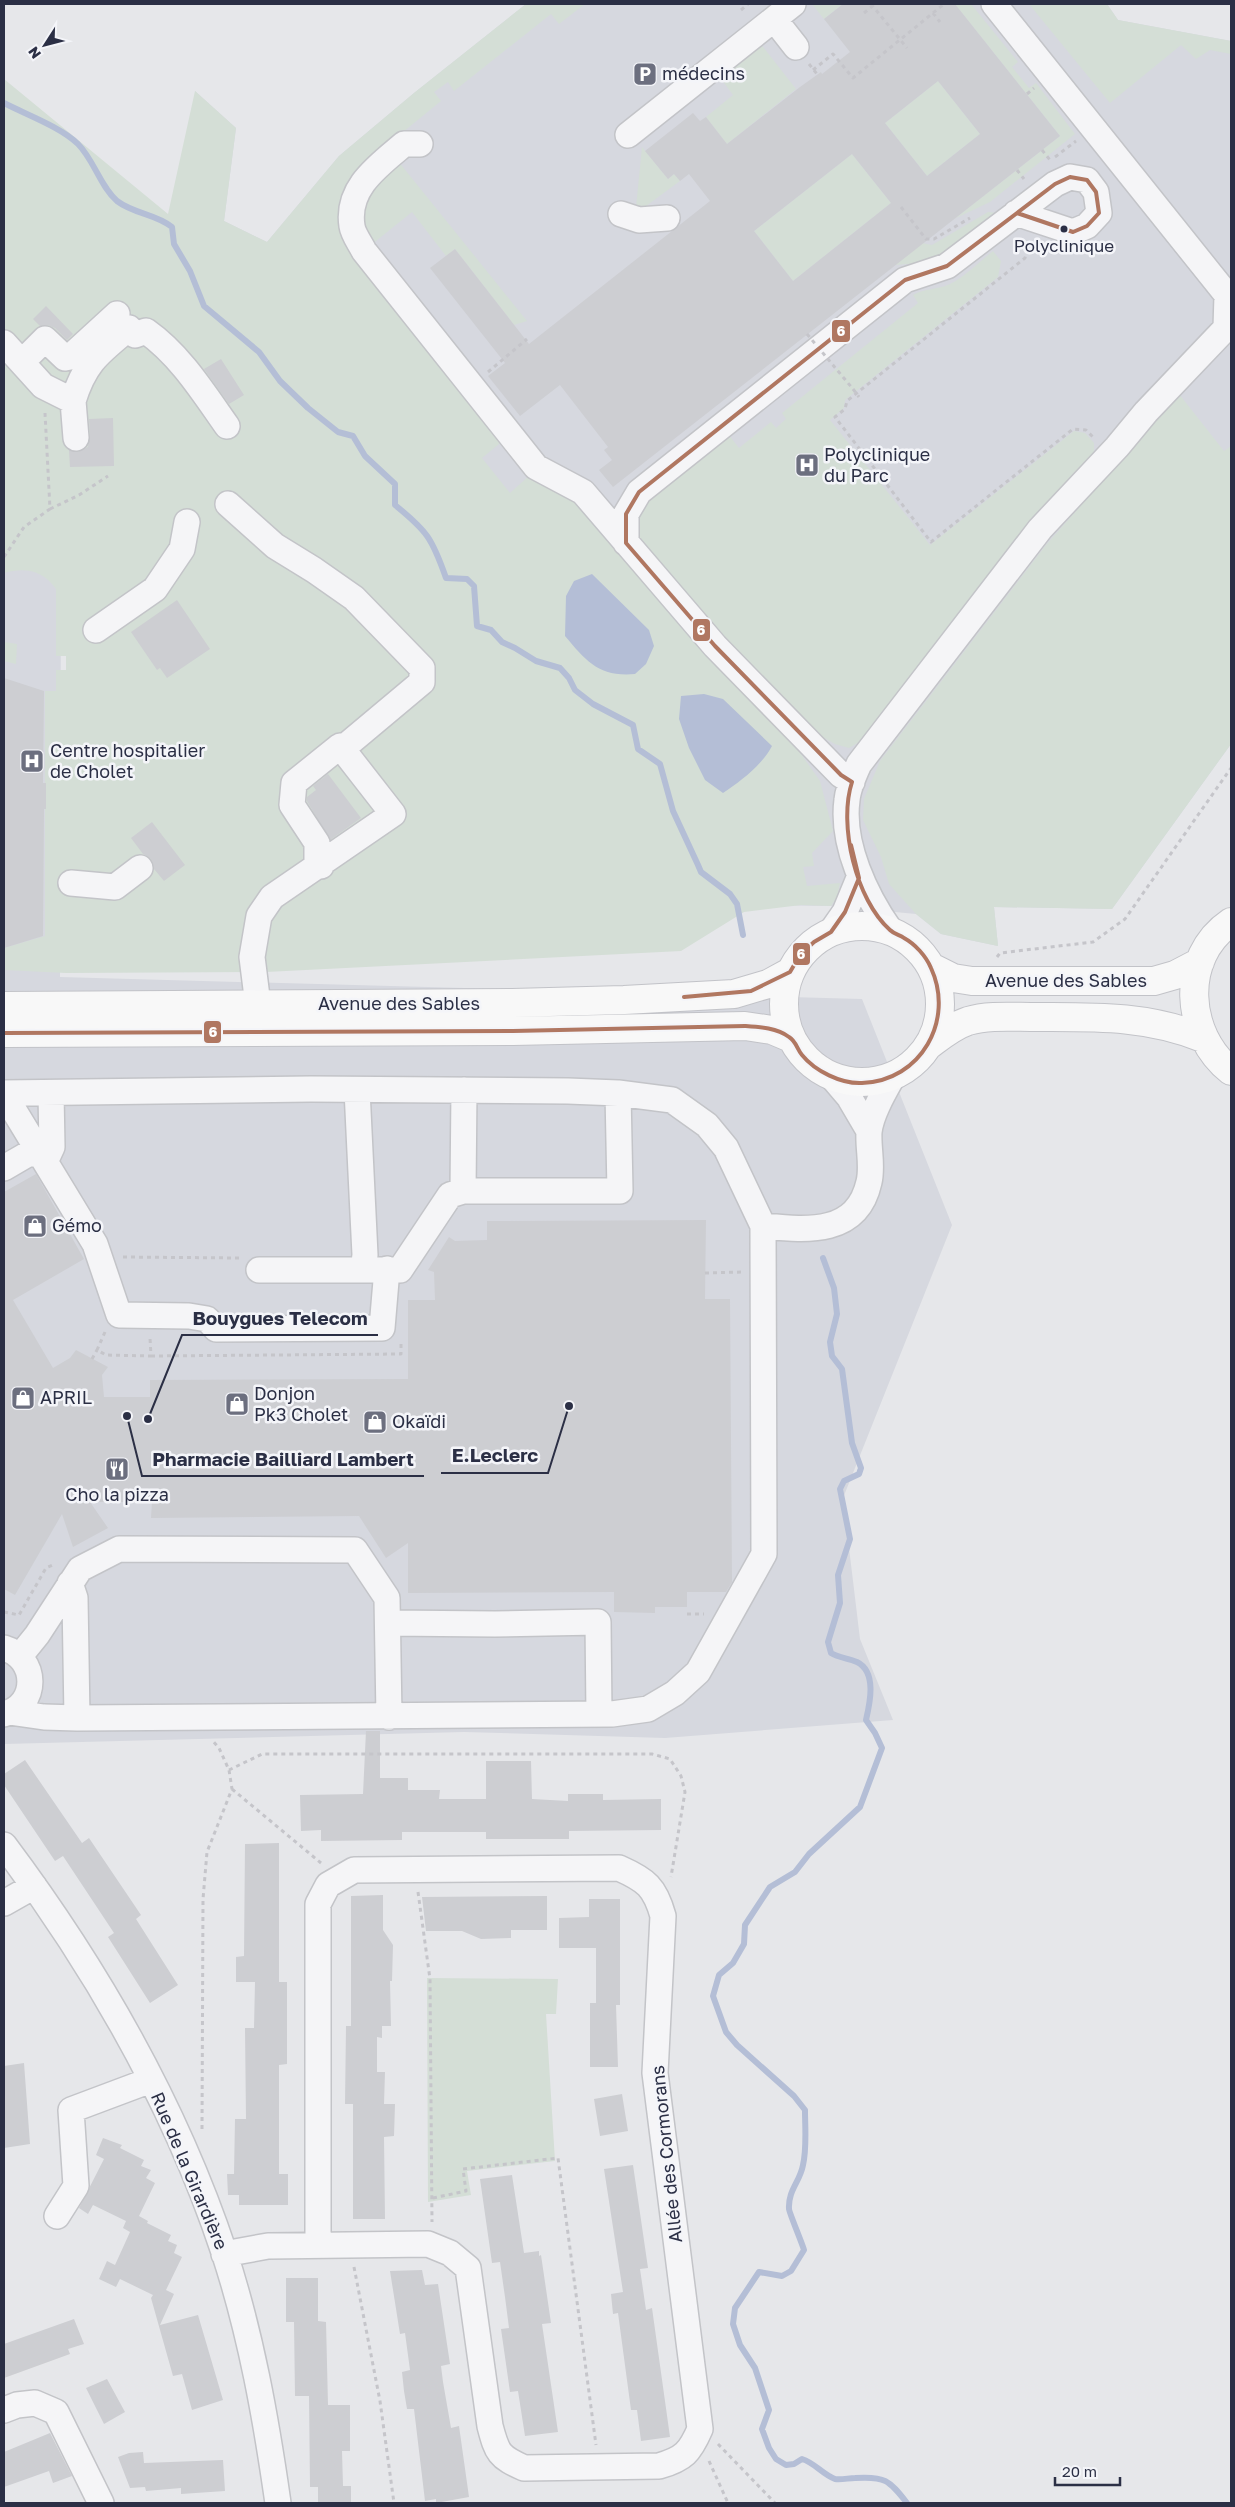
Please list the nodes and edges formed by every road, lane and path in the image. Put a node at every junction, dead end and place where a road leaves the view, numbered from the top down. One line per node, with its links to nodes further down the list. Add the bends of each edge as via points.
1 (748, 4): 5 (path)
2 (873, 4): 7 (path); 10 (path)
3 (944, 4): 8 (path)
4 (994, 4): 35 (street, via 1227,295 1226,328)
5 (741, 10)
6 (783, 11): 11 (street); 14 (street)
7 (864, 13)
8 (932, 13): 9 (path); 10 (path)
9 (940, 22)
10 (900, 40): 12 (path); 13 (path, via 853,78 833,54)
11 (796, 47)
12 (907, 48)
13 (813, 70)
14 (628, 135)
15 (420, 144): 29 (street, via 404,144 366,176 352,201 352,227 364,251)
16 (1042, 150): 17 (path)
17 (1050, 160)
18 (1017, 170): 19 (path)
19 (1025, 180)
20 (1016, 213): 40 (street, via 947,266 906,280 638,492 626,514)
21 (621, 214): 22 (street, via 639,220)
22 (667, 218)
23 (1028, 246): 31 (path, via 1025,258)
24 (127, 326): 28 (street, via 65,358 45,339); 32 (street, via 90,364 80,378); 33 (street, via 146,331 162,342 192,376)
25 (807, 334): 31 (path, bridge)
26 (528, 339): 29 (path)
27 (4, 343): 28 (street)
28 (22, 362): 30 (street)
29 (472, 385): 40 (street, via 536,467 583,492)
30 (43, 386): 32 (street); 38 (path)
31 (858, 395): 35 (path, via 847,401 845,409 835,418 931,542 1074,429 1086,430 1096,441)
32 (73, 401): 34 (street)
33 (227, 426)
34 (76, 438)
35 (1103, 462): 45 (street, via 1040,528 869,749)
36 (108, 476): 38 (path, via 87,491)
37 (228, 504): 43 (street, via 275,546 354,598 422,668 422,682)
38 (50, 509): 41 (path, via 24,527)
39 (188, 522): 42 (street, via 182,549 155,589)
40 (626, 543): 45 (street, via 715,646 841,775)
41 (4, 557)
42 (96, 630)
43 (342, 749): 46 (street, via 340,746 294,783 292,804 316,843 316,859); 46 (street, via 393,814)
44 (1231, 768): 56 (path, via 1125,919 1093,942 1000,953 992,964)
45 (852, 782): 48 (street, via 846,819)
46 (320, 866): 57 (street, via 272,897 259,916 252,957)
47 (140, 868): 49 (street, via 116,887)
48 (859, 878): 51 (street); 52 (street, via 845,912)
49 (71, 883)
50 (1231, 922): 53 (main road, via 1211,942)
51 (890, 930): 52 (main road, via 860,925); 54 (main road, via 907,939)
52 (831, 932): 55 (main road, via 807,948)
53 (1200, 962): 56 (main road, Avenue des Sables, via 1176,975 1154,981); 61 (main road, via 1194,988 1195,1014)
54 (931, 967): 56 (main road, Avenue des Sables, via 953,978); 62 (main road, via 939,986 941,1006 938,1027)
55 (790, 972): 57 (main road, Avenue des Sables, via 768,984 734,994 512,1003); 60 (main road, via 784,1005)
56 (993, 982)
57 (258, 1005): 58 (main road, Avenue des Sables)
58 (4, 1006)
59 (4, 1033): 60 (main road, Avenue des Sables, via 503,1032 745,1026 772,1030)
60 (791, 1038): 65 (main road, via 802,1054)
61 (1203, 1038): 62 (main road, Avenue des Sables, via 1171,1027 1112,1016 1004,1017 955,1026); 63 (main road, via 1219,1062)
62 (929, 1045): 64 (main road, via 920,1058)
63 (1231, 1072)
64 (893, 1076): 65 (main road, via 863,1083); 71 (street)
65 (832, 1077): 71 (street)
66 (357, 1090): 67 (street); 68 (street); 78 (street, via 365,1255)
67 (464, 1090): 69 (street); 74 (street)
68 (51, 1093): 70 (street); 72 (street, via 52,1147)
69 (618, 1093): 74 (street, via 620,1191); 75 (street, via 672,1100 707,1125 726,1148)
70 (4, 1094): 72 (street)
71 (870, 1131): 75 (street, via 870,1181 862,1201 851,1213 834,1226 801,1230)
72 (44, 1157): 73 (street, via 28,1154); 76 (street)
73 (4, 1168)
74 (463, 1190): 78 (street, via 450,1194 400,1270)
75 (763, 1226): 87 (street, via 764,1554 698,1672 675,1694 648,1709)
76 (100, 1258): 77 (path); 79 (street, via 119,1315)
77 (254, 1264): 78 (street)
78 (375, 1270): 79 (street, via 382,1328 216,1329 207,1320 190,1316)
79 (149, 1315): 81 (path, via 151,1356 106,1355)
80 (108, 1325): 81 (path)
81 (97, 1350): 82 (path)
82 (92, 1359)
83 (70, 1583): 84 (street, via 80,1569 119,1549 355,1550 387,1598); 85 (street, via 37,1635); 90 (street, via 75,1598)
84 (388, 1623): 87 (street, via 598,1622); 89 (street)
85 (12, 1652): 86 (street, via 27,1665 30,1688 23,1702)
86 (6, 1713): 90 (street)
87 (605, 1714): 89 (street)
88 (191, 1717): 89 (street); 90 (street); 91 (path, via 219,1748)
89 (388, 1717)
90 (77, 1718)
91 (229, 1770): 92 (path); 97 (path, via 262,1754 652,1754 670,1759 681,1776 685,1792 672,1875)
92 (232, 1789): 95 (path); 100 (path, via 207,1852 203,1898 202,2131)
93 (4, 1845): 96 (street, Rue de la Girardière)
94 (417, 1869): 95 (street, via 354,1870); 97 (street, via 619,1868 640,1877); 101 (path, via 430,1979)
95 (339, 1877): 103 (street, via 328,1885 318,1904)
96 (34, 1886): 98 (street); 99 (street, Rue de la Girardière, via 115,2012)
97 (658, 1896): 108 (street, Allée des Cormorans, via 662,1916 655,2073)
98 (4, 1902)
99 (151, 2080): 100 (street, Rue de la Girardière); 102 (street, via 71,2110 76,2186)
100 (182, 2142): 106 (street, Rue de la Girardière)
101 (433, 2198): 105 (path); 109 (path, via 466,2191 463,2169 558,2158)
102 (57, 2216)
103 (318, 2244): 104 (street); 106 (street, via 268,2246)
104 (350, 2244): 105 (street); 112 (path, via 380,2401)
105 (431, 2245): 109 (street, via 450,2253 468,2268 496,2449 505,2460 524,2468)
106 (224, 2254): 111 (street, Rue de la Girardière, via 267,2426)
107 (4, 2410): 110 (street, via 35,2403 56,2412)
108 (696, 2439): 109 (street, via 676,2461 659,2466); 113 (path); 114 (path, via 726,2451)
109 (598, 2467)
110 (101, 2503)
111 (278, 2503)
112 (394, 2503)
113 (728, 2503)
114 (775, 2503)

